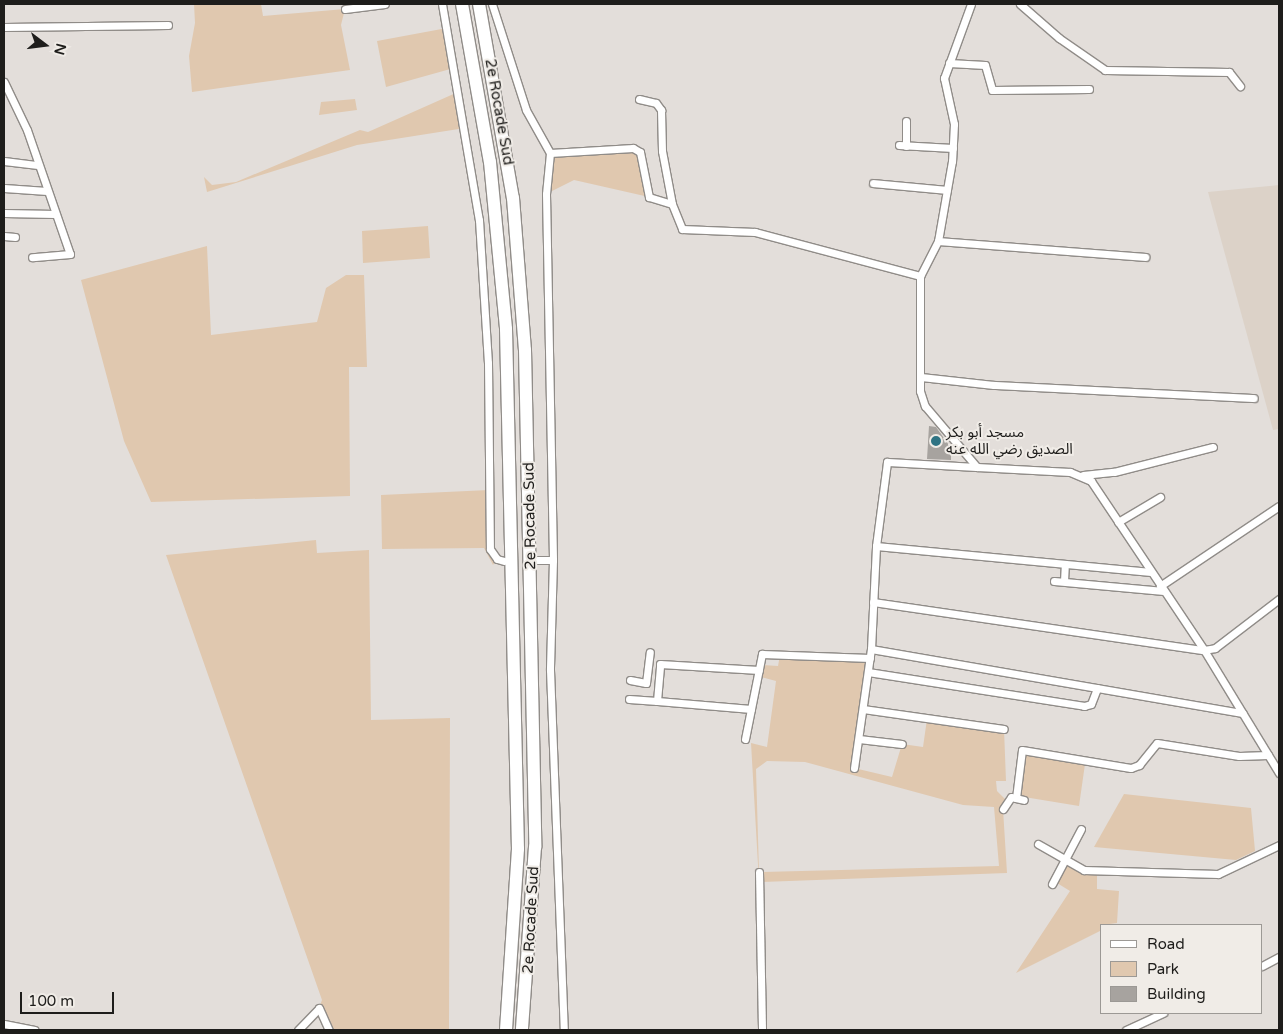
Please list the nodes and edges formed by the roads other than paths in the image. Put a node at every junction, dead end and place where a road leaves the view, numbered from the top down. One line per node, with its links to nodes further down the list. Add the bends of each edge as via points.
1 (385, 4): 8 (street)
2 (442, 4): 45 (street, via 479,220 488,363 490,549 497,559)
3 (462, 4): 91 (highway, 2e Rocade Sud, via 494,191 506,330 518,849)
4 (479, 4): 92 (highway, 2e Rocade Sud, via 513,198 526,350 535,838)
5 (492, 4): 18 (street, via 526,110)
6 (971, 4): 11 (street)
7 (1020, 4): 13 (street, via 1059,38 1105,70 1229,72)
8 (345, 9)
9 (168, 25): 10 (street)
10 (4, 27)
11 (949, 63): 14 (street, via 985,65 990,69 992,90); 17 (street, via 944,78 954,124)
12 (4, 82): 20 (street)
13 (1240, 86)
14 (1089, 89)
15 (639, 99): 25 (street, via 656,103 661,110 662,151)
16 (906, 120): 17 (street, via 903,146)
17 (953, 148): 23 (street)
18 (550, 153): 25 (street, via 633,148 640,152 650,197); 44 (street, via 546,194)
19 (4, 161): 20 (street)
20 (38, 165): 24 (street)
21 (873, 182): 23 (street)
22 (4, 188): 24 (street)
23 (947, 190): 30 (street)
24 (47, 191): 27 (street)
25 (672, 204): 33 (street, via 682,229 755,232)
26 (4, 213): 27 (street)
27 (55, 214): 31 (street, via 70,254)
28 (4, 236): 29 (street)
29 (15, 237)
30 (938, 241): 32 (street); 33 (street)
31 (32, 256)
32 (1145, 257)
33 (920, 276): 34 (street)
34 (921, 377): 35 (street, via 994,385); 37 (street, via 925,406)
35 (1254, 398)
36 (1213, 447): 38 (street, via 1114,472)
37 (977, 467): 38 (street); 42 (street, via 887,462)
38 (1083, 475): 41 (street, via 1091,481)
39 (1160, 497): 41 (street)
40 (1279, 506): 50 (street)
41 (1118, 522): 47 (street)
42 (876, 546): 46 (street); 52 (street)
43 (537, 560): 44 (street)
44 (553, 560): 93 (street, via 550,670)
45 (504, 561)
46 (1065, 564): 47 (street); 49 (street)
47 (1151, 572): 50 (street)
48 (1054, 581): 49 (street)
49 (1064, 582): 50 (street)
50 (1162, 589): 54 (street)
51 (1279, 599): 54 (street, via 1215,648)
52 (873, 602): 53 (street); 54 (street)
53 (871, 649): 56 (street); 62 (street)
54 (1204, 650): 67 (street)
55 (650, 652): 57 (street)
56 (870, 658): 59 (street, via 762,654); 60 (street)
57 (648, 666): 58 (street); 61 (street, via 646,683)
58 (660, 667): 59 (street, via 660,664); 64 (street)
59 (759, 670): 65 (street)
60 (868, 672): 62 (street, via 1084,706 1091,704); 66 (street)
61 (630, 680)
62 (1097, 688): 67 (street)
63 (629, 699): 64 (street)
64 (657, 701): 65 (street)
65 (751, 709): 69 (street)
66 (863, 709): 68 (street); 70 (street)
67 (1243, 713): 72 (street)
68 (1004, 729)
69 (744, 739)
70 (859, 739): 71 (street); 73 (street)
71 (902, 744)
72 (1268, 754): 74 (street); 75 (street, via 1239,756 1157,742 1139,765 1131,768 1022,750)
73 (854, 768)
74 (1279, 773)
75 (1016, 798): 76 (street); 77 (street, via 1011,797)
76 (1024, 800)
77 (1004, 809)
78 (1081, 829): 81 (street)
79 (1038, 844): 81 (street)
80 (1279, 845): 81 (street, via 1218,874 1084,870)
81 (1065, 859): 83 (street)
82 (759, 872): 94 (street)
83 (1052, 884)
84 (1279, 957): 85 (street)
85 (1263, 965)
86 (1161, 1014): 95 (street)
87 (4, 1024): 88 (street)
88 (34, 1030)
89 (298, 1030): 90 (street, via 318,1008)
90 (329, 1030)
91 (506, 1030)
92 (522, 1030)
93 (564, 1030)
94 (762, 1030)
95 (1126, 1030)

